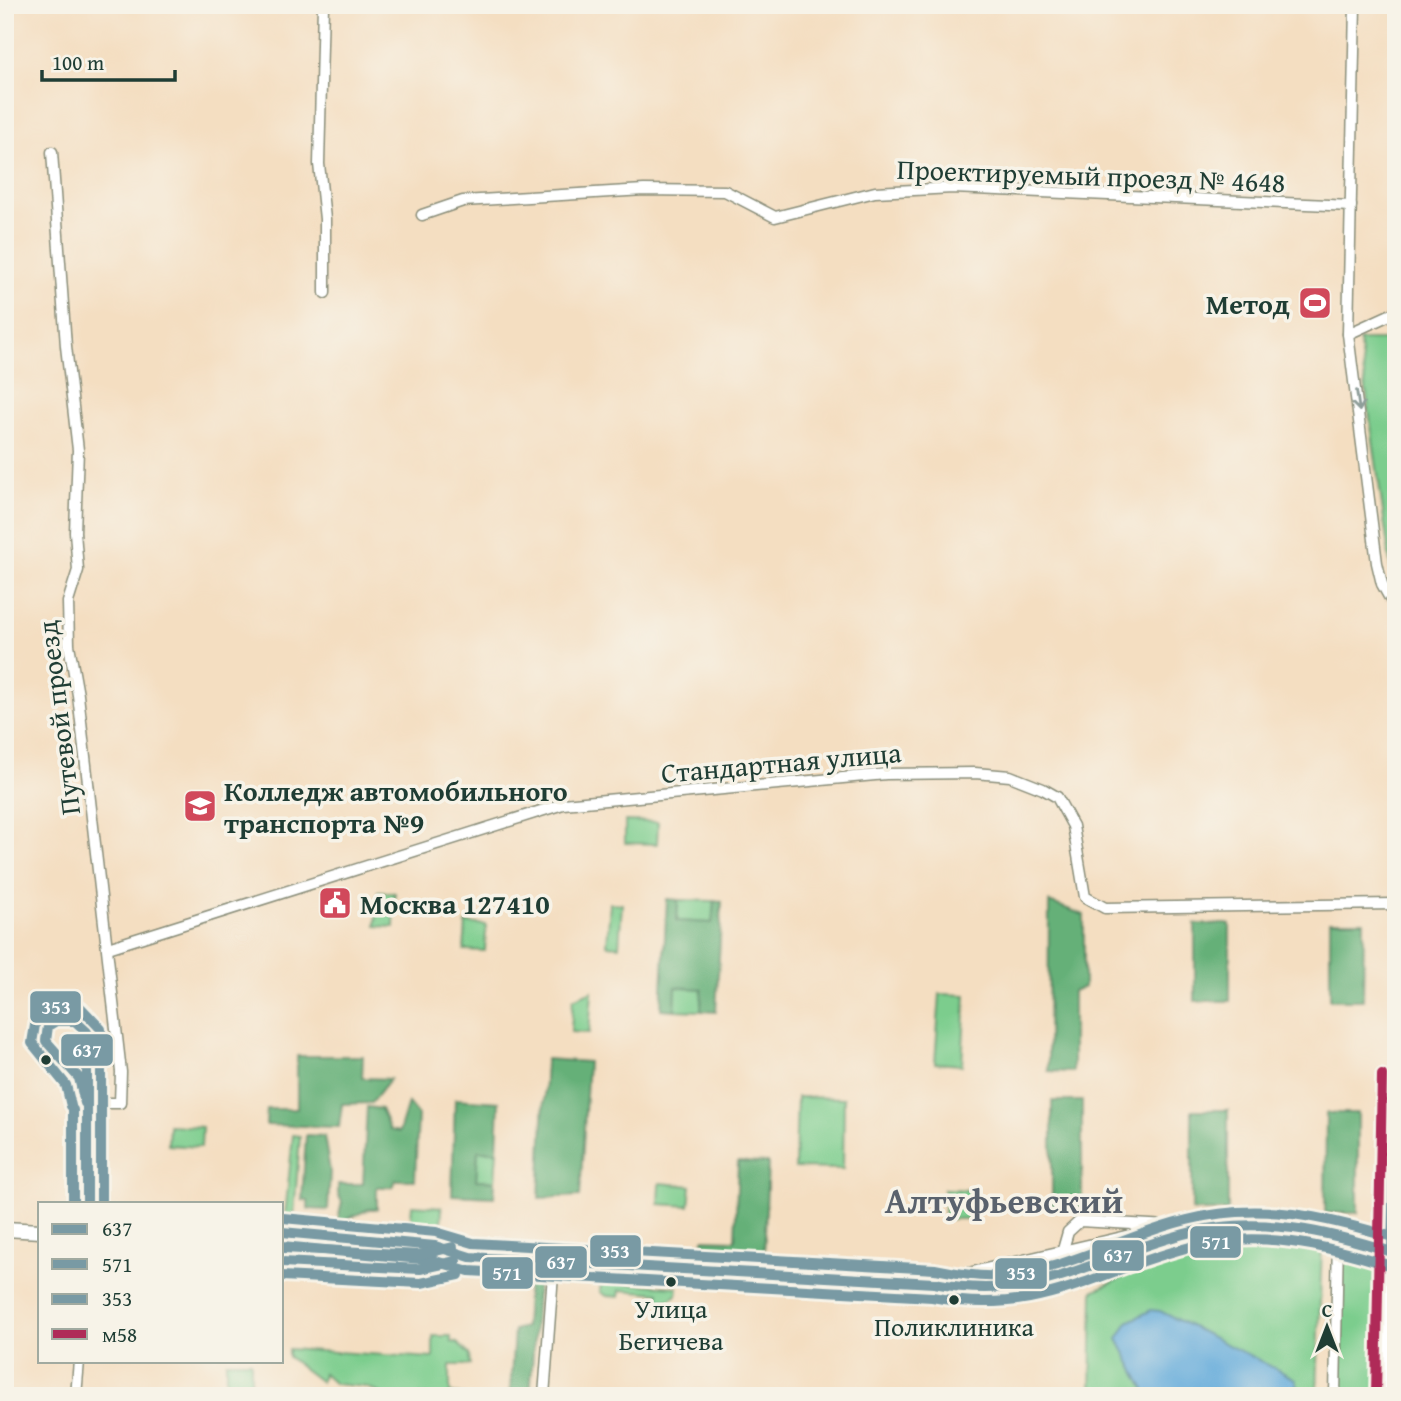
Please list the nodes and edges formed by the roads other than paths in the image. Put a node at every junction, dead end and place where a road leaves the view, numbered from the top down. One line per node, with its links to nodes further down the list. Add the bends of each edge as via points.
1 (323, 5): 6 (street, via 319,163)
2 (1356, 5): 4 (street)
3 (52, 152): 11 (street, Путевой проезд, via 78,450 78,570 68,602 69,645)
4 (1351, 206): 5 (street, Проектируемый проезд № 4648, via 953,188 875,192 775,217 725,191 644,190 463,201); 8 (street)
5 (422, 215)
6 (325, 293)
7 (1396, 312): 8 (street)
8 (1348, 334): 9 (street, one-way to 9, via 1377,563)
9 (1396, 609)
10 (1396, 904): 11 (street, Стандартная улица, via 1105,908 1085,897 1073,826 1057,797 1010,776 886,774 562,804)
11 (108, 948): 13 (street, Путевой проезд, via 121,1094 120,1103 85,1103)
12 (1396, 1075): 22 (main road)
13 (87, 1202)
14 (1175, 1227): 15 (main road); 21 (main road); 21 (street, via 1080,1221 1068,1231)
15 (1230, 1228): 19 (main road, via 1315,1230); 27 (main road, via 1182,1235)
16 (5, 1229): 17 (main road)
17 (38, 1231)
18 (284, 1232): 23 (street, via 425,1244)
19 (1338, 1236): 22 (main road); 33 (street)
20 (284, 1247): 23 (main road)
21 (1062, 1253): 24 (main road); 27 (street, via 1072,1265)
22 (1394, 1253): 34 (main road)
23 (470, 1257): 25 (main road); 26 (street, via 420,1269)
24 (1032, 1260): 28 (main road); 29 (street, via 1044,1270)
25 (554, 1261): 28 (main road); 32 (street)
26 (284, 1262)
27 (1087, 1270): 29 (main road)
28 (934, 1283): 29 (main road, via 974,1291)
29 (1035, 1286)
30 (79, 1362): 31 (street)
31 (76, 1396)
32 (544, 1396)
33 (1335, 1396)
34 (1390, 1396)

